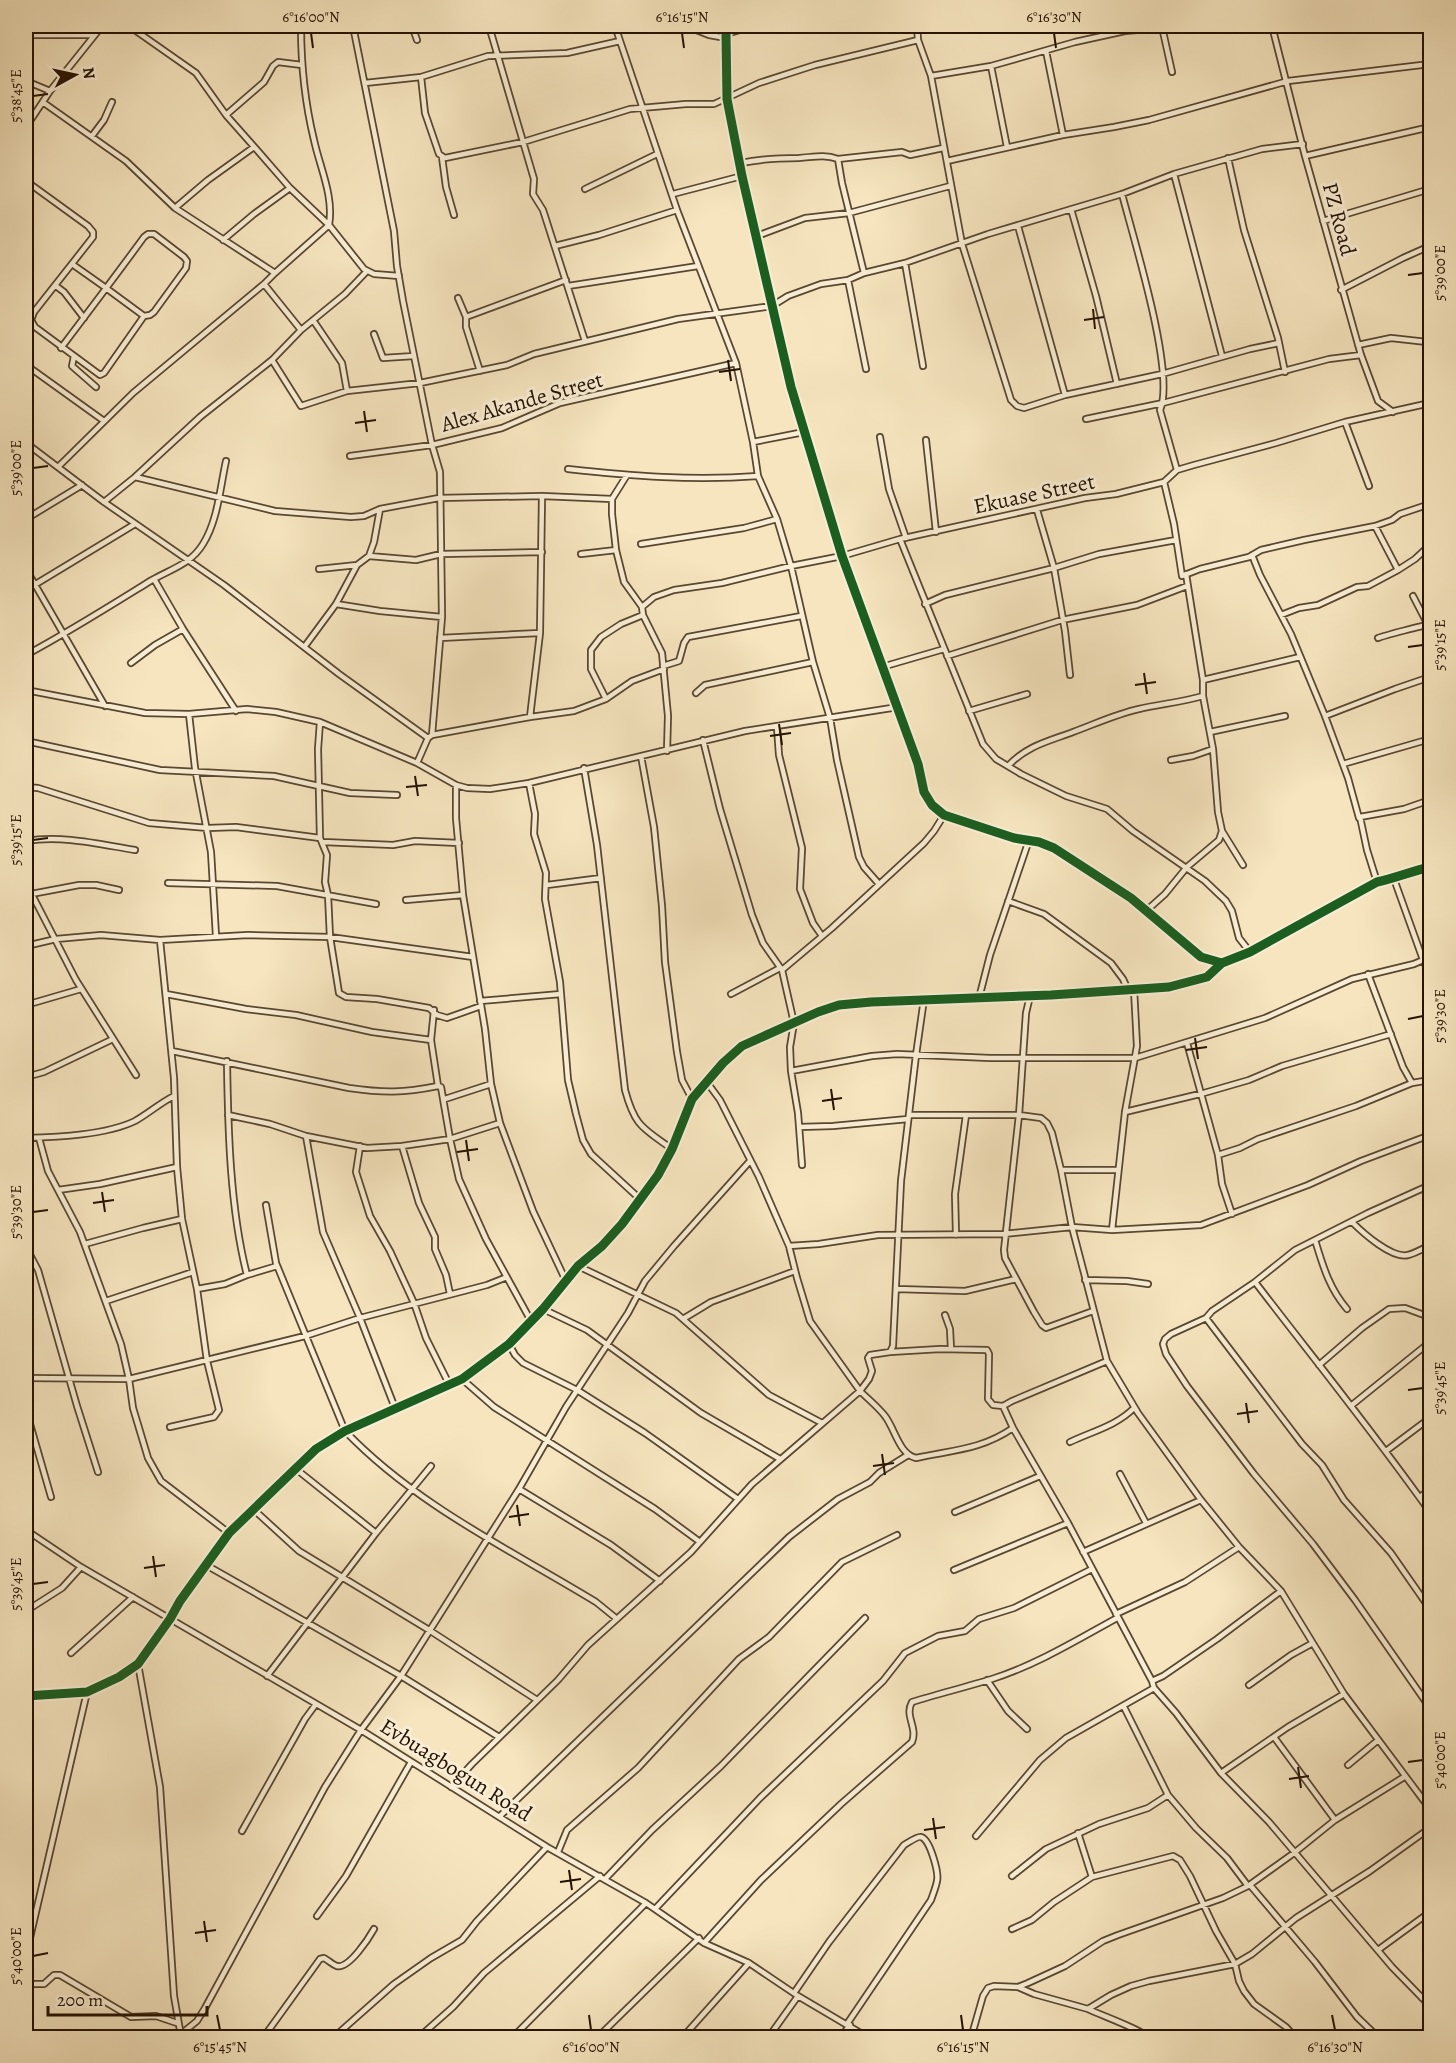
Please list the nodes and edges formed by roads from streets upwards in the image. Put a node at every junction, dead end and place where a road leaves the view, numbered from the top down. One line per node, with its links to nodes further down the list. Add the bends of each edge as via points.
1 (102, 26): 20 (street)
2 (129, 26): 41 (street, via 196,73)
3 (301, 26): 28 (street)
4 (353, 26): 35 (street)
5 (412, 26): 22 (street)
6 (489, 26): 26 (street)
7 (615, 26): 24 (street)
8 (686, 26): 21 (street, via 709,35)
9 (727, 26): 21 (street)
10 (754, 26): 21 (street)
11 (917, 26): 23 (street)
12 (1183, 26): 17 (street)
13 (1232, 26): 14 (street)
14 (1256, 26)
15 (1272, 26): 34 (street, PZ Road)
16 (1428, 26): 18 (street)
17 (1162, 27): 25 (street, via 1115,33); 30 (street)
18 (1430, 34)
19 (26, 35): 20 (street)
20 (92, 35): 36 (street)
21 (726, 36): 37 (street)
22 (417, 40)
23 (918, 40): 31 (street); 37 (street, via 815,64 759,83)
24 (620, 41): 26 (street, via 567,53); 40 (street)
25 (1046, 51): 29 (street); 44 (street)
26 (496, 55): 32 (street); 46 (street)
27 (1431, 64): 34 (street)
28 (302, 65): 41 (street, via 278,62 264,82); 73 (street, via 312,133 329,195)
29 (991, 66): 31 (street); 49 (street)
30 (1172, 72)
31 (931, 76): 50 (street)
32 (421, 77): 35 (street); 53 (street, via 425,113)
33 (26, 81): 36 (street)
34 (1288, 81): 44 (street, via 1149,120); 47 (street, PZ Road)
35 (365, 83): 86 (street)
36 (50, 91): 39 (street)
37 (727, 99): 40 (street, via 714,104); 57 (street)
38 (112, 102): 45 (street)
39 (44, 103): 43 (street); 45 (street)
40 (643, 107): 46 (street); 51 (street)
41 (226, 115): 48 (street)
42 (1431, 127): 52 (street)
43 (26, 128)
44 (1063, 135): 49 (street)
45 (92, 136): 67 (street, via 126,160)
46 (523, 142): 53 (street); 78 (street, via 534,178 534,194)
47 (1303, 144): 52 (street, PZ Road); 54 (street)
48 (254, 147): 62 (street); 67 (street)
49 (1008, 147): 56 (street)
50 (943, 148): 55 (street, via 910,155 902,152); 56 (street)
51 (657, 154): 63 (street); 65 (street)
52 (1305, 156): 72 (street, PZ Road)
53 (442, 157): 71 (street)
54 (1228, 158): 58 (street); 104 (street, via 1244,230)
55 (838, 159): 57 (street, via 815,155); 70 (street)
56 (947, 161): 61 (street)
57 (741, 163): 59 (street)
58 (1174, 174): 66 (street); 109 (street)
59 (742, 176): 65 (street); 75 (street)
60 (26, 181): 81 (street, via 93,232)
61 (950, 186): 70 (street); 77 (street)
62 (290, 188): 73 (street); 76 (street)
63 (585, 189)
64 (1431, 189): 72 (street)
65 (673, 194): 69 (street)
66 (1122, 194): 68 (street); 118 (street, via 1154,318)
67 (176, 208): 76 (street)
68 (1071, 209): 74 (street); 120 (street)
69 (677, 210): 78 (street); 82 (street)
70 (849, 213): 75 (street, via 806,218); 85 (street)
71 (454, 215)
72 (1323, 220): 92 (street, PZ Road)
73 (329, 225): 83 (street); 84 (street)
74 (1018, 226): 77 (street); 123 (street)
75 (757, 236): 94 (street)
76 (223, 240): 84 (street)
77 (962, 244): 80 (street); 123 (street, via 1011,400 1024,408)
78 (555, 246): 88 (street)
79 (1431, 246): 92 (street)
80 (904, 263): 85 (street); 114 (street)
81 (72, 264): 90 (street); 91 (street)
82 (698, 266): 88 (street); 95 (street)
83 (367, 271): 86 (street); 99 (street)
84 (275, 273): 89 (street)
85 (864, 273): 87 (street)
86 (399, 276): 108 (street)
87 (848, 280): 94 (street, via 821,284); 115 (street)
88 (567, 283): 97 (street); 103 (street)
89 (264, 284): 100 (street); 128 (street)
90 (56, 286): 98 (street); 106 (street, via 31,320)
91 (106, 288): 96 (street); 96 (street, via 144,237 154,234 187,261 154,312); 98 (street)
92 (1341, 290): 105 (street, PZ Road)
93 (458, 298): 97 (street)
94 (772, 306): 95 (street); 130 (street)
95 (716, 314): 103 (street); 112 (street)
96 (144, 316): 110 (street, via 104,373 94,373)
97 (466, 317): 116 (street)
98 (84, 318): 106 (street)
99 (313, 320): 100 (street); 122 (street, via 342,363)
100 (301, 330): 111 (street)
101 (374, 334): 108 (street, via 383,358)
102 (1431, 339): 105 (street, via 1427,342 1391,338)
103 (585, 340): 116 (street)
104 (1279, 343): 109 (street); 117 (street)
105 (1358, 345): 107 (street, PZ Road)
106 (62, 348): 110 (street)
107 (1361, 355): 117 (street, via 1329,358); 126 (street, PZ Road, via 1378,401)
108 (414, 356): 119 (street)
109 (1222, 356): 118 (street)
110 (74, 357): 121 (street, via 72,366)
111 (272, 360): 122 (street, via 301,406); 143 (street, via 200,417)
112 (736, 363): 133 (street); 135 (street, Alex Akande Street, via 560,404 502,428)
113 (26, 365): 128 (street)
114 (923, 366)
115 (866, 369)
116 (480, 370): 119 (street)
117 (1285, 372): 124 (street)
118 (1162, 374): 120 (street); 124 (street)
119 (420, 383): 122 (street); 135 (street)
120 (1118, 384): 123 (street)
121 (96, 387)
122 (347, 392)
123 (1065, 395)
124 (1163, 403): 127 (street); 140 (street, via 1160,410)
125 (1431, 403): 126 (street, Ekuase Street)
126 (1393, 412): 129 (street, Ekuase Street)
127 (1086, 419)
128 (104, 421): 138 (street)
129 (1345, 422): 140 (street, Ekuase Street); 146 (street)
130 (804, 432): 133 (street); 170 (street)
131 (880, 436): 160 (street)
132 (926, 440): 159 (street)
133 (753, 442): 142 (street)
134 (26, 443): 138 (street)
135 (432, 445): 136 (street, Alex Akande Street); 149 (street, via 440,472)
136 (350, 456)
137 (226, 461): 148 (street)
138 (58, 466): 145 (street)
139 (567, 469): 141 (street)
140 (1177, 470): 144 (street, Ekuase Street)
141 (627, 475): 142 (street); 150 (street)
142 (758, 476): 156 (street)
143 (135, 477): 148 (street); 151 (street)
144 (1164, 482): 154 (street, Ekuase Street); 161 (street)
145 (82, 485): 151 (street); 155 (street)
146 (1369, 486)
147 (542, 496): 149 (street); 150 (street); 165 (street)
148 (218, 497): 153 (street, via 275,512 351,517); 171 (street, via 213,525)
149 (439, 498): 153 (street); 166 (street)
150 (612, 499): 164 (street)
151 (104, 502): 157 (street)
152 (1431, 504): 158 (street)
153 (380, 509): 169 (street)
154 (1037, 510): 159 (street, Ekuase Street); 174 (street)
155 (26, 519)
156 (777, 519): 162 (street); 173 (street)
157 (135, 524): 171 (street); 180 (street)
158 (1375, 526): 168 (street); 177 (street)
159 (936, 532): 160 (street, Ekuase Street)
160 (903, 538): 170 (street, Ekuase Street); 185 (street)
161 (1176, 540): 174 (street, via 1099,554); 178 (street, via 1180,572 1182,576)
162 (641, 544)
163 (1431, 545): 177 (street)
164 (616, 550): 167 (street); 186 (street, via 624,582)
165 (542, 552): 166 (street); 194 (street)
166 (441, 554): 169 (street, via 416,560); 190 (street)
167 (581, 554)
168 (1252, 555): 178 (street); 188 (street)
169 (369, 556): 172 (street)
170 (842, 556): 173 (street, Ekuase Street); 207 (street)
171 (190, 560): 179 (street); 199 (street)
172 (357, 565): 176 (street); 184 (street)
173 (791, 566): 186 (street, Ekuase Street, via 674,590 654,597); 189 (street)
174 (1054, 568): 185 (street, via 945,595); 191 (street)
175 (26, 569): 180 (street)
176 (319, 569)
177 (1398, 570): 188 (street, via 1368,586)
178 (1186, 574): 181 (street)
179 (154, 579): 193 (street); 196 (street)
180 (34, 585): 182 (street); 196 (street)
181 (1187, 586): 191 (street, via 1137,605); 210 (street)
182 (26, 590)
183 (1413, 596): 192 (street)
184 (336, 604): 190 (street); 199 (street)
185 (925, 604): 200 (street)
186 (642, 607): 187 (street)
187 (643, 615): 206 (street, via 662,653); 215 (street, via 621,624 591,650 591,669)
188 (1281, 615): 203 (street)
189 (801, 616): 204 (street); 206 (street, via 688,638 679,661)
190 (442, 617): 197 (street)
191 (1062, 620): 202 (street); 208 (street)
192 (1429, 624): 195 (street); 198 (street)
193 (183, 629): 205 (street); 218 (street)
194 (540, 633): 197 (street); 223 (street)
195 (1431, 634)
196 (63, 636): 201 (street); 216 (street)
197 (440, 638): 228 (street)
198 (1378, 638)
199 (305, 646): 228 (street)
200 (944, 649): 202 (street); 207 (street)
201 (26, 655)
202 (947, 656): 219 (street)
203 (1300, 657): 210 (street); 222 (street)
204 (813, 662): 212 (street, via 705,685); 224 (street)
205 (131, 663)
206 (664, 667): 215 (street, via 632,681); 233 (street)
207 (882, 667): 217 (street)
208 (1070, 675)
209 (1431, 677): 222 (street)
210 (1203, 680): 214 (street)
211 (26, 690): 216 (street)
212 (696, 693)
213 (1027, 694): 219 (street)
214 (1203, 696): 227 (street); 238 (street, via 1139,709 1039,743)
215 (606, 699): 223 (street, via 574,711)
216 (105, 706): 220 (street)
217 (898, 707): 224 (street); 247 (street, via 924,792)
218 (236, 711): 220 (street); 225 (street, via 276,712)
219 (969, 711): 238 (street, via 989,753)
220 (189, 714): 240 (street)
221 (1285, 716): 227 (street)
222 (1325, 716): 237 (street)
223 (530, 717): 228 (street)
224 (830, 718): 226 (street); 265 (street, via 859,857)
225 (320, 722): 236 (street); 242 (street)
226 (777, 727): 229 (street); 276 (street, via 779,755 802,848 800,889)
227 (1210, 732): 232 (street)
228 (430, 736): 236 (street)
229 (703, 740): 233 (street); 285 (street, via 752,915 763,943)
230 (1431, 740): 237 (street)
231 (26, 741): 240 (street, via 160,770)
232 (1213, 749): 235 (street); 250 (street)
233 (667, 751): 234 (street)
234 (641, 756): 239 (street); 319 (street, via 654,827 676,1052 682,1080)
235 (1171, 760)
236 (417, 763): 243 (street)
237 (1343, 764): 248 (street)
238 (1008, 766): 257 (street, via 1066,796 1107,809)
239 (584, 768): 241 (street); 259 (street)
240 (196, 772): 242 (street, via 274,776); 249 (street)
241 (529, 783): 243 (street, via 490,789); 266 (street, via 534,834)
242 (318, 784): 245 (street, via 350,793); 252 (street)
243 (456, 785): 254 (street)
244 (26, 787): 249 (street, via 149,824)
245 (398, 795)
246 (1431, 800): 248 (street)
247 (944, 814): 253 (street); 265 (street, via 924,843)
248 (1360, 817): 261 (street)
249 (208, 828): 252 (street, via 236,827); 264 (street)
250 (1222, 831): 256 (street); 257 (street, via 1219,840)
251 (26, 840): 255 (street, via 72,840)
252 (321, 840): 254 (street); 269 (street, via 327,855)
253 (1029, 840): 272 (street); 274 (street, via 1054,848)
254 (459, 843): 270 (street)
255 (135, 850)
256 (1243, 865)
257 (1186, 867): 274 (street); 281 (street, via 1226,901 1239,939)
258 (1431, 867): 260 (street)
259 (601, 878): 266 (street); 335 (street, via 625,1090 639,1125)
260 (1394, 879): 261 (street); 283 (street)
261 (1377, 882): 281 (street)
262 (26, 883): 268 (street)
263 (168, 883): 264 (street)
264 (214, 884): 269 (street, via 277,886); 275 (street)
265 (879, 884): 276 (street)
266 (547, 885): 291 (street, via 545,899)
267 (118, 890): 268 (street, via 79,885)
268 (28, 894): 278 (street)
269 (328, 895): 273 (street); 277 (street)
270 (463, 895): 271 (street); 282 (street)
271 (406, 900)
272 (1008, 901): 289 (street, via 1044,914 1111,963); 294 (street)
273 (376, 904)
274 (1146, 911): 284 (street, via 1201,957)
275 (216, 936): 277 (street); 279 (street)
276 (822, 936): 285 (street)
277 (330, 937): 282 (street); 298 (street, via 340,995 419,1005)
278 (56, 939): 279 (street, via 101,935); 280 (street); 288 (street)
279 (160, 940): 290 (street)
280 (26, 946)
281 (1250, 952): 284 (street)
282 (473, 957): 296 (street)
283 (1423, 960): 286 (street); 287 (street)
284 (1222, 963): 289 (street, via 1207,977 1195,981)
285 (781, 969): 292 (street); 299 (street)
286 (1368, 974): 300 (street); 303 (street, via 1265,1018)
287 (1431, 975)
288 (81, 989): 297 (street); 301 (street)
289 (1131, 989): 293 (street); 307 (street)
290 (166, 994): 302 (street); 304 (street)
291 (561, 994): 296 (street); 344 (street, via 568,1080 583,1140 591,1154)
292 (731, 994)
293 (1030, 996): 294 (street); 306 (street)
294 (979, 998): 295 (street)
295 (924, 999): 299 (street, via 839,1005); 305 (street)
296 (481, 1004): 298 (street, via 447,1017); 315 (street)
297 (26, 1005)
298 (434, 1011): 302 (street)
299 (794, 1023): 309 (street); 313 (street, via 742,1046)
300 (1391, 1034): 314 (street); 317 (street)
301 (113, 1040): 310 (street); 311 (street)
302 (431, 1040): 316 (street)
303 (1187, 1042): 307 (street); 317 (street)
304 (172, 1051): 308 (street); 318 (street)
305 (916, 1055): 306 (street); 309 (street, via 872,1056); 325 (street)
306 (1023, 1057): 307 (street); 322 (street)
307 (1135, 1058): 321 (street)
308 (227, 1061): 316 (street, via 378,1093 404,1093); 323 (street)
309 (791, 1071): 327 (street)
310 (136, 1075)
311 (26, 1077)
312 (1431, 1080): 314 (street)
313 (706, 1082): 319 (street); 337 (street, via 720,1100)
314 (1412, 1083): 336 (street)
315 (491, 1084): 320 (street); 326 (street)
316 (438, 1086): 320 (street)
317 (1200, 1094): 321 (street); 336 (street)
318 (174, 1096): 331 (street, via 122,1126); 339 (street)
319 (692, 1099): 335 (street)
320 (444, 1100): 332 (street)
321 (1125, 1112): 341 (street)
322 (1019, 1114): 324 (street); 340 (street, via 1047,1123); 352 (street)
323 (228, 1115): 329 (street); 363 (street)
324 (966, 1115): 325 (street); 353 (street, via 954,1194)
325 (909, 1117): 327 (street); 351 (street)
326 (500, 1123): 332 (street); 367 (street, via 533,1211)
327 (799, 1127): 338 (street)
328 (1431, 1135): 346 (street)
329 (306, 1136): 333 (street); 381 (street, via 323,1232)
330 (26, 1138): 331 (street)
331 (39, 1138): 343 (street)
332 (450, 1139): 334 (street); 364 (street, via 459,1179)
333 (360, 1146): 334 (street); 375 (street, via 356,1172 370,1216)
334 (402, 1146): 372 (street, via 419,1203 435,1237 435,1249)
335 (672, 1149): 344 (street)
336 (1218, 1155): 346 (street)
337 (750, 1161): 357 (street); 373 (street, via 663,1258)
338 (802, 1165)
339 (177, 1167): 343 (street); 347 (street)
340 (1061, 1170): 341 (street); 349 (street)
341 (1118, 1170): 350 (street)
342 (1431, 1185): 348 (street)
343 (58, 1190): 355 (street)
344 (640, 1199): 360 (street, via 602,1246)
345 (266, 1205): 359 (street)
346 (1232, 1214): 350 (street, via 1201,1225)
347 (182, 1219): 355 (street); 362 (street)
348 (1352, 1222): 354 (street); 356 (street, via 1368,1238 1397,1254 1407,1256)
349 (1072, 1227): 350 (street); 352 (street); 366 (street)
350 (1113, 1230)
351 (898, 1234): 353 (street); 357 (street); 371 (street)
352 (1004, 1234): 353 (street); 365 (street, via 1005,1258)
353 (956, 1235)
354 (1315, 1240): 368 (street, via 1295,1250); 377 (street, via 1326,1278)
355 (85, 1244): 374 (street)
356 (1431, 1245)
357 (789, 1246): 361 (street)
358 (26, 1247): 394 (street, via 38,1270)
359 (277, 1266): 363 (street); 385 (street)
360 (578, 1266): 367 (street); 373 (street)
361 (795, 1271): 383 (street, via 711,1302); 400 (street, via 810,1321)
362 (193, 1272): 370 (street); 374 (street)
363 (247, 1275): 370 (street)
364 (507, 1277): 372 (street); 384 (street)
365 (1016, 1279): 371 (street, via 965,1291); 378 (street, via 1046,1328)
366 (1085, 1280): 369 (street); 378 (street)
367 (566, 1281): 376 (street)
368 (1255, 1282): 382 (street); 393 (street)
369 (1148, 1284)
370 (197, 1289): 391 (street)
371 (896, 1289): 390 (street)
372 (450, 1294): 375 (street)
373 (638, 1295): 383 (street); 387 (street)
374 (106, 1301): 396 (street)
375 (414, 1303): 381 (street); 398 (street)
376 (543, 1309): 384 (street); 387 (street)
377 (1347, 1309)
378 (1093, 1311): 392 (street)
379 (1431, 1313): 393 (street, via 1389,1309)
380 (945, 1315): 389 (street)
381 (360, 1318): 385 (street); 403 (street)
382 (1206, 1318): 449 (street); 472 (street, via 1165,1339 1166,1354 1247,1465 1355,1600)
383 (683, 1319): 407 (street, via 769,1395)
384 (531, 1321): 388 (street)
385 (305, 1336): 391 (street); 410 (street)
386 (1431, 1342): 401 (street)
387 (608, 1343): 399 (street); 415 (street, via 701,1413)
388 (509, 1344): 397 (street); 399 (street, via 524,1363)
389 (951, 1349): 390 (street); 402 (street, via 987,1350 988,1399 993,1405)
390 (890, 1352): 400 (street, via 870,1355 872,1371)
391 (207, 1361): 396 (street); 408 (street, via 219,1403 218,1414)
392 (1107, 1361): 402 (street); 404 (street)
393 (1319, 1365): 401 (street)
394 (70, 1377): 395 (street); 396 (street); 418 (street)
395 (26, 1378)
396 (129, 1379): 434 (street, via 148,1458 161,1481)
397 (462, 1379): 398 (street); 411 (street, via 494,1407)
398 (449, 1384): 403 (street)
399 (577, 1390): 411 (street); 426 (street)
400 (860, 1391): 407 (street); 414 (street, via 884,1415)
401 (1352, 1405): 413 (street)
402 (1004, 1406): 409 (street)
403 (395, 1408): 410 (street)
404 (1134, 1408): 412 (street, via 1111,1425); 427 (street)
405 (26, 1410): 424 (street)
406 (1431, 1418): 413 (street)
407 (822, 1423): 415 (street)
408 (170, 1427)
409 (1013, 1428): 414 (street, via 982,1444 916,1458); 420 (street)
410 (345, 1431): 417 (street, via 316,1449); 423 (street)
411 (548, 1441): 422 (street); 438 (street)
412 (1070, 1442)
413 (1386, 1451): 425 (street)
414 (908, 1455): 485 (street, via 870,1482 838,1498 789,1538)
415 (780, 1459): 426 (street)
416 (431, 1466): 423 (street)
417 (296, 1469): 428 (street); 435 (street)
418 (98, 1472)
419 (1120, 1474): 432 (street)
420 (1040, 1476): 429 (street); 431 (street)
421 (1431, 1489): 425 (street)
422 (519, 1490): 437 (street); 446 (street, via 611,1545)
423 (411, 1491): 435 (street); 437 (street)
424 (51, 1497)
425 (1420, 1497): 430 (street)
426 (738, 1499): 438 (street)
427 (1201, 1500): 432 (street); 439 (street)
428 (253, 1509): 434 (street); 445 (street, via 298,1551)
429 (955, 1512)
430 (1431, 1512)
431 (1068, 1523): 440 (street); 444 (street)
432 (1146, 1523): 440 (street)
433 (27, 1533): 442 (street, Evbuagbogun Road)
434 (229, 1533): 441 (street)
435 (376, 1533): 445 (street)
436 (897, 1534): 492 (street, via 842,1562 769,1637 739,1659 638,1768 567,1830)
437 (487, 1537): 454 (street, via 596,1602); 456 (street)
438 (700, 1542): 446 (street)
439 (1239, 1547): 447 (street); 451 (street, via 1185,1582)
440 (1083, 1552): 443 (street)
441 (206, 1565): 453 (street); 455 (street)
442 (81, 1567): 448 (street, Evbuagbogun Road); 450 (street, via 62,1587)
443 (1092, 1569): 451 (street); 501 (street, via 1014,1608 979,1619 965,1631 938,1636 905,1653 883,1681 760,1798)
444 (954, 1570)
445 (343, 1577): 455 (street); 456 (street)
446 (660, 1581): 454 (street)
447 (1281, 1592): 457 (street); 463 (street)
448 (133, 1597): 453 (street, Evbuagbogun Road); 458 (street)
449 (1431, 1609)
450 (26, 1611)
451 (1117, 1616): 462 (street, via 1055,1652); 463 (street)
452 (865, 1618): 496 (street, via 721,1766)
453 (170, 1619): 459 (street); 460 (street, Evbuagbogun Road)
454 (617, 1619): 469 (street)
455 (308, 1623): 460 (street); 461 (street)
456 (429, 1630): 461 (street); 469 (street)
457 (1311, 1644): 464 (street); 467 (street)
458 (71, 1653)
459 (138, 1664): 466 (street); 520 (street, via 160,1787)
460 (267, 1676): 470 (street, Evbuagbogun Road)
461 (401, 1676): 474 (street); 475 (street)
462 (987, 1680): 473 (street, via 1008,1711); 508 (street, via 912,1702 912,1742 761,1880)
463 (1152, 1681): 465 (street)
464 (1249, 1685)
465 (1154, 1688): 471 (street); 480 (street)
466 (87, 1692): 468 (street); 510 (street)
467 (1344, 1694): 476 (street); 477 (street)
468 (26, 1696)
469 (537, 1700): 475 (street)
470 (316, 1704): 474 (street, Evbuagbogun Road); 488 (street)
471 (1124, 1707): 483 (street); 490 (street, via 1066,1738 1040,1760)
472 (1431, 1708)
473 (1027, 1729)
474 (361, 1730): 478 (street, Evbuagbogun Road); 522 (street, via 325,1788 205,2008)
475 (499, 1737): 482 (street)
476 (1274, 1737): 480 (street); 486 (street)
477 (1377, 1741): 479 (street); 481 (street)
478 (411, 1762): 482 (street, Evbuagbogun Road); 503 (street, via 346,1876)
479 (1348, 1765)
480 (1221, 1773): 493 (street)
481 (1404, 1777): 484 (street); 486 (street)
482 (451, 1787): 485 (street, Evbuagbogun Road)
483 (1168, 1796): 489 (street, via 1148,1808); 497 (street)
484 (1431, 1809)
485 (499, 1817): 491 (street, Evbuagbogun Road)
486 (1335, 1820): 493 (street)
487 (1431, 1828): 498 (street)
488 (242, 1831)
489 (1078, 1833): 494 (street, via 1046,1849); 495 (street)
490 (976, 1836)
491 (547, 1847): 492 (street, Evbuagbogun Road); 524 (street, via 462,1940 394,1984)
492 (558, 1852): 496 (street, Evbuagbogun Road)
493 (1294, 1853): 497 (street); 498 (street)
494 (1012, 1876)
495 (1092, 1877): 500 (street, via 1173,1856 1184,1866); 506 (street, via 1032,1920)
496 (603, 1878): 499 (street, Evbuagbogun Road); 525 (street, via 484,1973)
497 (1249, 1886): 500 (street); 504 (street)
498 (1333, 1895): 504 (street); 509 (street)
499 (646, 1903): 501 (street, Evbuagbogun Road); 526 (street)
500 (1204, 1904): 512 (street); 514 (street, via 1103,1941 1065,1966)
501 (655, 1909): 507 (street, Evbuagbogun Road)
502 (1431, 1912): 509 (street)
503 (317, 1916)
504 (1286, 1926): 512 (street); 535 (street, via 1357,2017)
505 (374, 1929): 523 (street, via 363,1948 344,1965 320,1959)
506 (1012, 1929)
507 (699, 1938): 508 (street, Evbuagbogun Road); 527 (street)
508 (704, 1942): 511 (street, Evbuagbogun Road)
509 (1378, 1950): 517 (street)
510 (26, 1955)
511 (749, 1963): 516 (street, Evbuagbogun Road); 528 (street)
512 (1235, 1964): 519 (street, via 1131,1986); 534 (street, via 1239,1981 1254,2004)
513 (26, 1984): 520 (street, via 44,1984 60,1975 131,2017 156,2016)
514 (1018, 1987): 519 (street); 532 (street, via 994,1986 986,1990)
515 (1431, 1989): 517 (street)
516 (796, 1995): 521 (street, Evbuagbogun Road); 521 (street, via 829,1942 904,1845 921,1837 928,1843 937,1869 938,1880 931,1900); 529 (street)
517 (1422, 1998): 518 (street)
518 (1431, 2006)
519 (1088, 2010): 533 (street)
520 (177, 2023): 522 (street)
521 (849, 2025): 530 (street); 531 (street, Evbuagbogun Road)
522 (179, 2037)
523 (263, 2037)
524 (333, 2037)
525 (418, 2037)
526 (512, 2037)
527 (597, 2037)
528 (682, 2037)
529 (768, 2037)
530 (840, 2037)
531 (869, 2037)
532 (971, 2037)
533 (1149, 2037)
534 (1296, 2037)
535 (1379, 2037)

